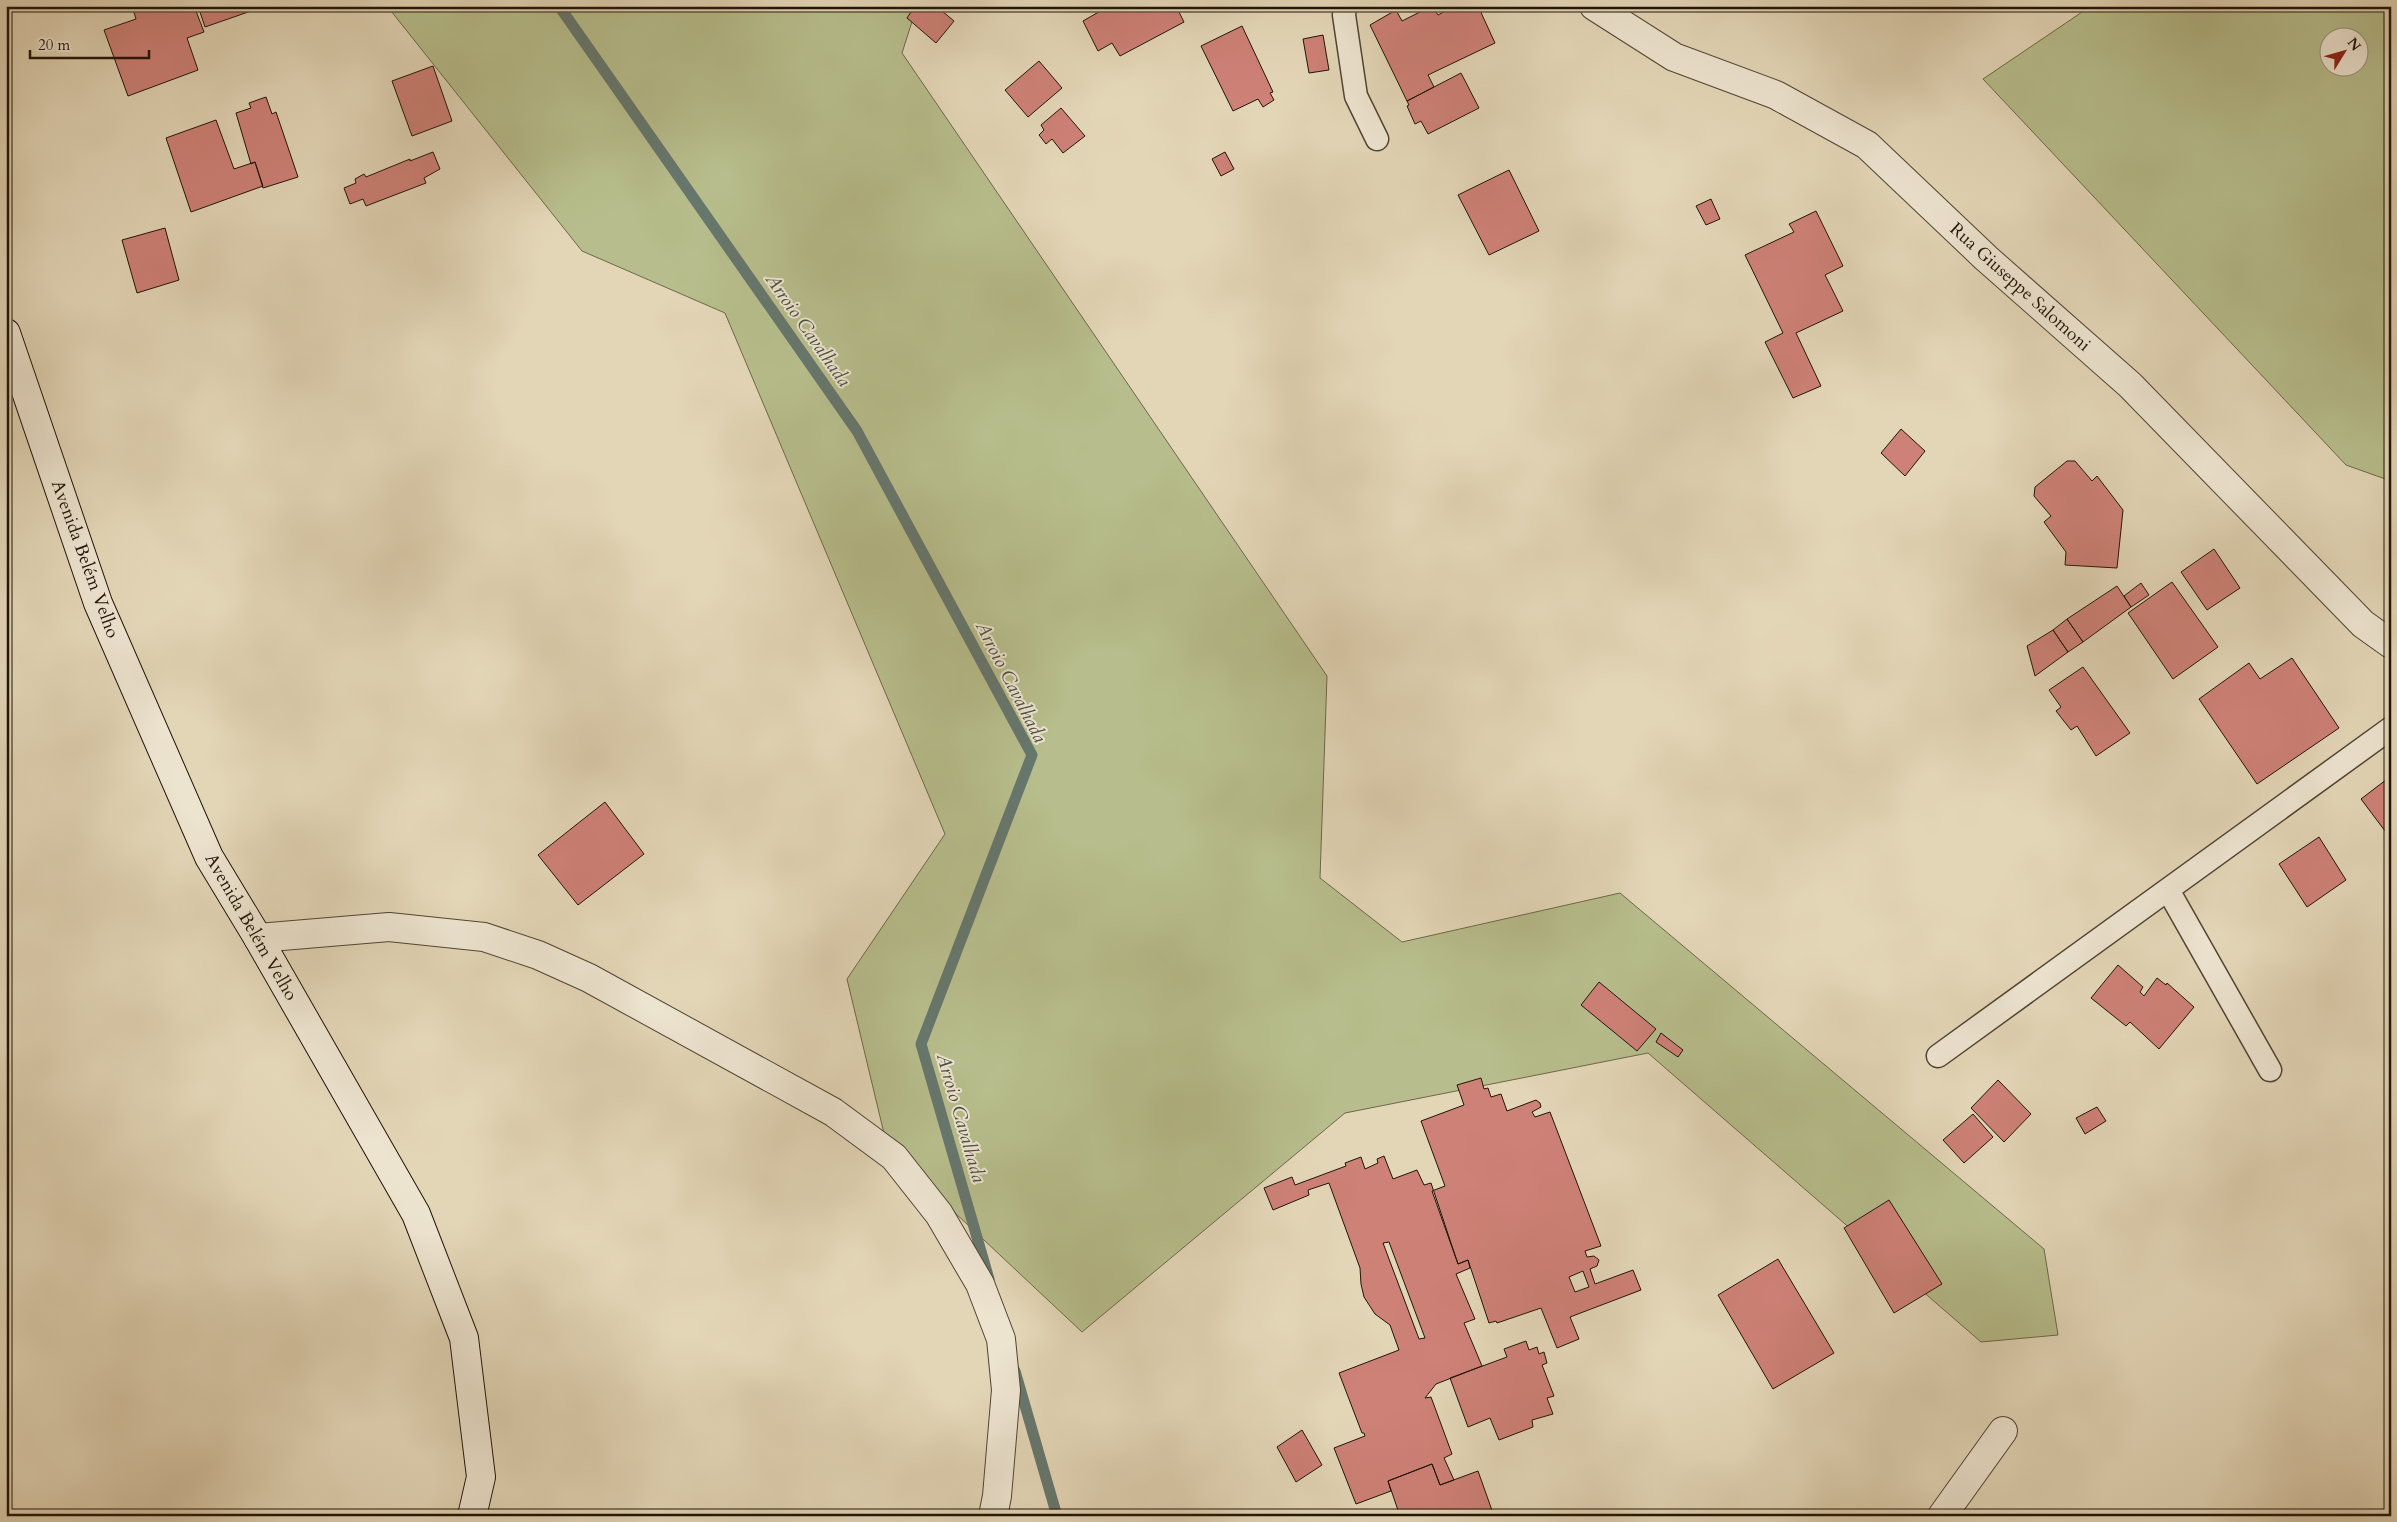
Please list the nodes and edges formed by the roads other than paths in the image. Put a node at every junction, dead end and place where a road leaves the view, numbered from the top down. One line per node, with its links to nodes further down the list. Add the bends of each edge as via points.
1 (1345, 6): 3 (lane, via 1356,96)
2 (1594, 6): 5 (street, Rua Giuseppe Salomoni, via 1674,57 1776,95 1867,145 1986,258 2130,385 2363,624)
3 (1378, 139)
4 (6, 333): 8 (street, Avenida Belém Velho, via 98,603 209,857)
5 (2391, 644)
6 (2391, 728): 7 (lane)
7 (2168, 890): 9 (lane); 10 (lane)
8 (258, 938): 12 (street, Avenida Belém Velho, via 416,1214 464,1338 481,1477); 13 (street, via 389,927 484,937 538,955 588,978 833,1112 894,1157 939,1214 980,1284 1001,1339 1006,1390)
9 (1938, 1056)
10 (2270, 1070)
11 (2003, 1431): 14 (street)
12 (472, 1516)
13 (993, 1516)
14 (1942, 1516)

